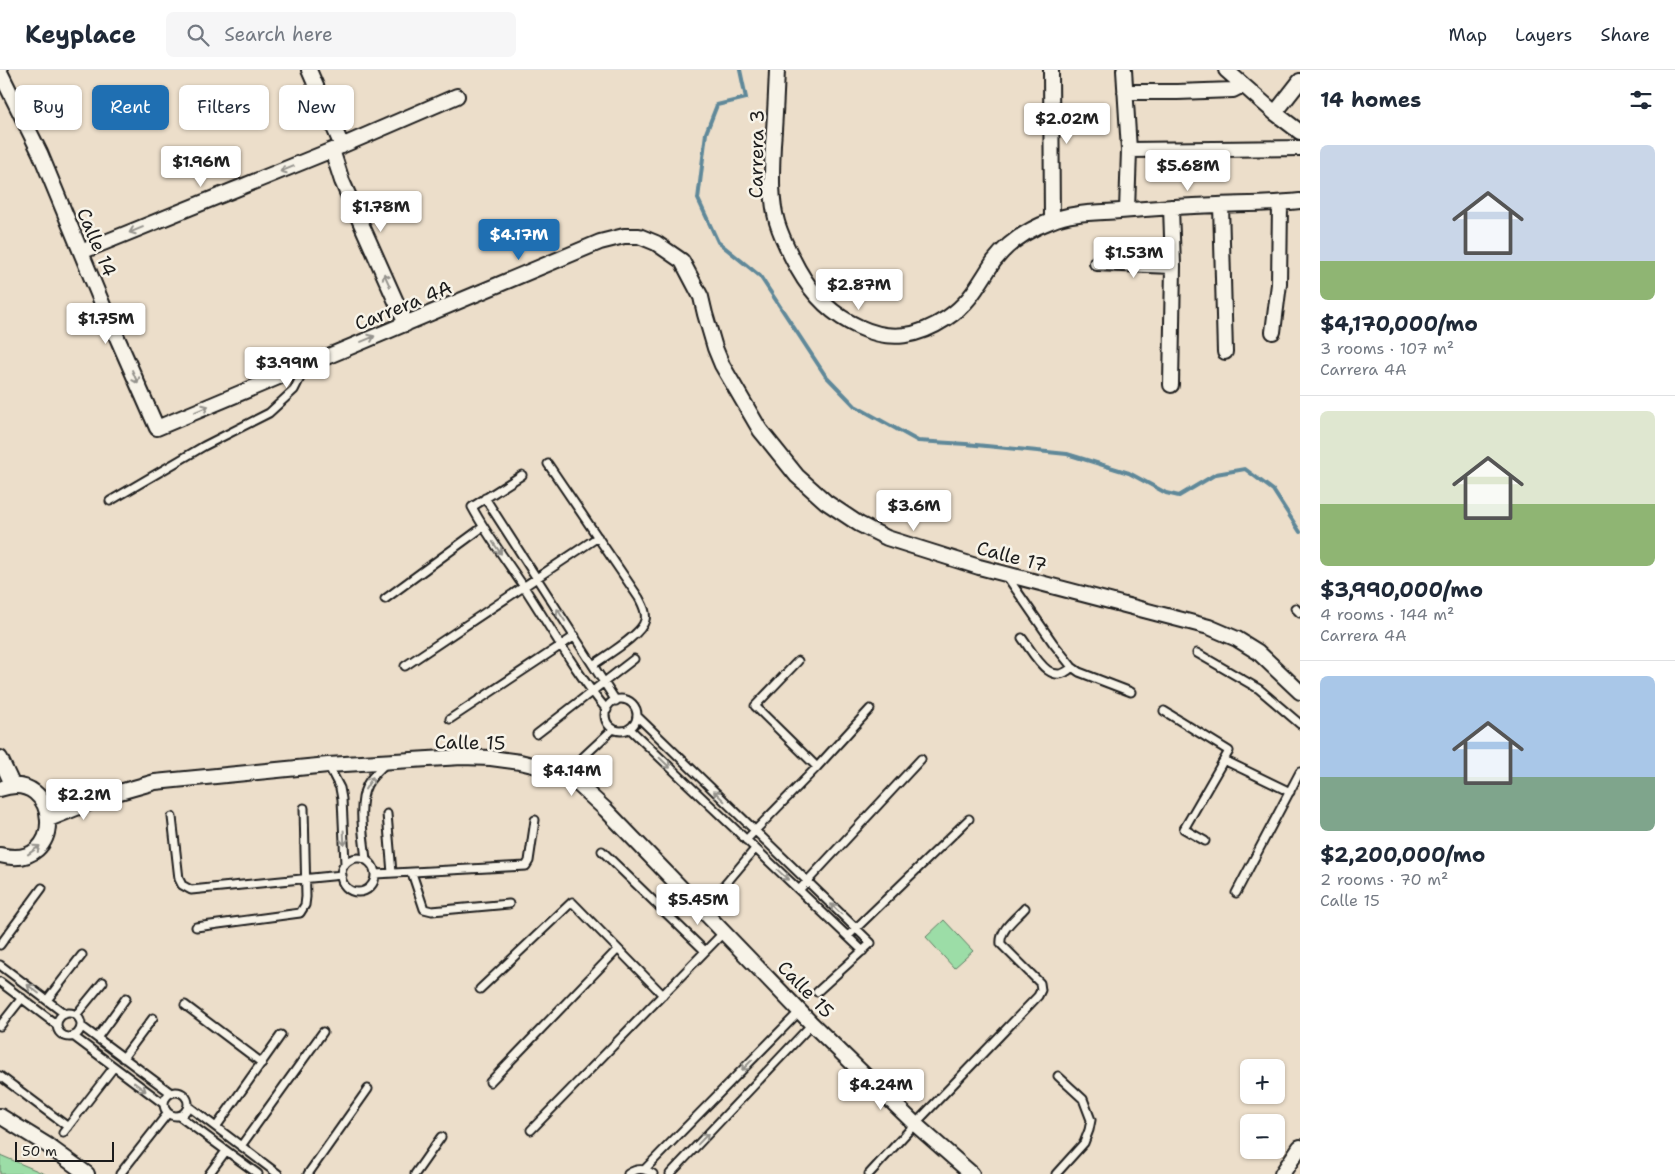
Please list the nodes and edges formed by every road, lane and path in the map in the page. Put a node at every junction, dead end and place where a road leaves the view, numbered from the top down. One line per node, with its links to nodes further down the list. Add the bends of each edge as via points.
1 (309, 70): 13 (street)
2 (777, 70): 21 (street, Carrera 3, via 772,178 777,223 809,288 828,308 851,323 890,337 915,333 938,324 967,301 1005,249 1027,232)
3 (1051, 70): 21 (street)
4 (1124, 70): 9 (street)
5 (1227, 71): 8 (street)
6 (0, 72): 23 (street, Calle 14, via 40,153)
7 (1300, 81): 11 (street)
8 (1243, 85): 9 (street, via 1233,90); 11 (street)
9 (1125, 92): 15 (street)
10 (457, 96): 13 (street)
11 (1275, 113): 12 (street)
12 (1300, 132)
13 (337, 148): 23 (street, one-way to 23); 26 (street, one-way to 13, via 342,181)
14 (1300, 148): 15 (street)
15 (1129, 150): 20 (street)
16 (1300, 201): 17 (street, Carrera 3)
17 (1280, 204): 18 (street, Carrera 3); 27 (street, via 1279,284)
18 (1221, 205): 19 (street, Carrera 3); 28 (street)
19 (1171, 207): 20 (street, Carrera 3); 25 (street)
20 (1127, 210): 21 (street, Carrera 3)
21 (1052, 220)
22 (638, 236): 26 (street, Carrera 4A, via 600,242); 38 (street, Calle 17, via 656,243 682,261 702,297 704,314 722,365 760,430 797,476 826,502 887,538)
23 (81, 252): 31 (street, Calle 14, one-way to 31)
24 (1097, 263): 25 (street)
25 (1173, 266): 30 (street)
26 (406, 324): 29 (street, Carrera 4A, one-way to 26)
27 (1273, 332)
28 (1226, 352)
29 (306, 365): 31 (street, Carrera 4A, one-way to 29); 35 (lane, via 294,390 269,413 204,446)
30 (1171, 385)
31 (156, 428)
32 (548, 464): 37 (lane)
33 (522, 475): 34 (lane)
34 (485, 498): 36 (lane, via 472,507); 39 (lane)
35 (110, 502)
36 (483, 527): 40 (lane, one-way to 40); 41 (lane)
37 (598, 537): 39 (lane); 48 (lane, via 639,598 646,615 640,630)
38 (1006, 575): 50 (lane); 54 (street, Calle 17, via 1208,627 1258,652)
39 (537, 578): 40 (lane); 42 (lane, one-way to 39)
40 (524, 587): 44 (lane); 49 (lane)
41 (385, 599)
42 (575, 636): 44 (lane); 48 (lane)
43 (1022, 638): 50 (lane, via 1050,672 1066,673)
44 (560, 646): 52 (lane); 60 (lane)
45 (1197, 653): 61 (lane, via 1259,689)
46 (634, 659): 51 (lane)
47 (798, 661): 70 (lane, via 755,706)
48 (593, 665): 51 (lane)
49 (405, 666)
50 (1072, 667): 53 (lane)
51 (604, 681): 52 (lane); 55 (lane)
52 (592, 692): 57 (lane); 64 (lane)
53 (1131, 692)
54 (1300, 692)
55 (616, 701): 57 (lane); 59 (lane, via 631,703)
56 (870, 709): 70 (lane)
57 (606, 710): 62 (lane, via 606,720)
58 (1164, 711): 67 (lane, via 1229,751)
59 (638, 716): 63 (lane); 81 (lane, one-way to 59)
60 (450, 719)
61 (1300, 724)
62 (613, 729): 63 (lane); 72 (lane)
63 (630, 729): 82 (lane, one-way to 82)
64 (537, 734)
65 (0, 758): 73 (street)
66 (921, 759): 94 (lane)
67 (1224, 760): 74 (lane); 83 (lane, via 1184,829)
68 (388, 762): 69 (street, Calle 15); 72 (street, Calle 15, via 491,758); 87 (lane, one-way to 68, via 362,796 368,783)
69 (328, 764): 79 (street, Calle 15, via 155,782 109,795); 88 (lane, one-way to 88, via 342,799)
70 (818, 767): 81 (lane)
71 (1300, 772): 74 (lane)
72 (566, 773): 103 (street, Calle 15)
73 (6, 788): 79 (street, via 24,788 34,792 47,809)
74 (1290, 792): 98 (lane)
75 (304, 808): 93 (lane)
76 (387, 814): 91 (lane)
77 (172, 817): 93 (lane, via 178,879 191,890)
78 (969, 819): 102 (lane)
79 (49, 820): 86 (street, one-way to 79, via 30,854 45,840)
80 (535, 820): 89 (lane, via 530,861 526,866)
81 (755, 830): 82 (lane); 94 (lane)
82 (746, 840): 84 (lane)
83 (1205, 841)
84 (756, 849): 95 (lane); 97 (lane, one-way to 97)
85 (602, 851): 108 (lane)
86 (0, 855)
87 (366, 860): 88 (lane, via 355,858); 90 (lane)
88 (345, 864): 92 (lane)
89 (412, 873): 91 (lane); 99 (lane, via 424,909 432,912)
90 (375, 874): 91 (lane); 92 (lane, via 371,885 362,891 350,889)
91 (392, 874)
92 (342, 875): 93 (lane)
93 (305, 878): 101 (lane, via 305,905 300,913)
94 (808, 882): 97 (lane); 102 (lane, one-way to 94)
95 (724, 887)
96 (42, 888): 105 (lane)
97 (799, 890): 104 (lane)
98 (1236, 894)
99 (509, 904)
100 (1025, 908): 145 (lane, via 1000,938 1001,944 1040,983 1038,996)
101 (196, 927)
102 (856, 929): 104 (lane); 107 (lane, via 871,943)
103 (724, 932): 108 (lane); 120 (street, Calle 15)
104 (848, 936): 107 (lane)
105 (0, 945)
106 (618, 949): 113 (lane, via 572,902); 115 (lane); 137 (lane)
107 (862, 950): 114 (lane)
108 (705, 951): 115 (lane)
109 (82, 955): 118 (lane)
110 (0, 965): 118 (lane, one-way to 110)
111 (0, 982): 116 (lane)
112 (103, 982): 122 (lane)
113 (480, 989)
114 (818, 992)
115 (663, 995): 147 (lane)
116 (22, 998): 124 (lane); 126 (lane)
117 (126, 998): 131 (lane)
118 (47, 1000): 121 (lane)
119 (185, 1005): 133 (lane)
120 (800, 1011): 125 (street, Calle 15); 152 (lane, one-way to 152)
121 (65, 1014): 122 (lane); 124 (lane)
122 (76, 1015): 127 (lane)
123 (153, 1018): 132 (lane)
124 (57, 1024): 130 (lane, via 62,1035)
125 (812, 1024): 145 (street, Calle 15); 162 (lane, one-way to 125)
126 (0, 1026)
127 (81, 1026): 130 (lane); 131 (lane)
128 (323, 1032): 149 (lane)
129 (281, 1035): 133 (lane)
130 (73, 1036): 134 (lane)
131 (97, 1038): 132 (lane)
132 (123, 1058): 139 (lane)
133 (262, 1063): 146 (lane)
134 (114, 1067): 135 (lane, via 65,1130); 140 (lane, one-way to 140)
135 (0, 1076)
136 (1058, 1076): 165 (lane, via 1083,1099 1090,1120 1084,1143)
137 (490, 1082)
138 (368, 1089): 158 (lane)
139 (171, 1093): 140 (lane); 141 (lane, via 181,1094 187,1099)
140 (164, 1104): 142 (lane)
141 (188, 1106): 144 (lane); 146 (lane)
142 (168, 1113): 144 (lane); 154 (lane)
143 (0, 1116): 153 (street, via 48,1144)
144 (179, 1116): 151 (lane)
145 (915, 1124): 163 (lane); 164 (street, Calle 15)
146 (216, 1127): 149 (lane)
147 (531, 1130)
148 (441, 1137): 159 (lane)
149 (240, 1146): 157 (lane)
150 (1300, 1147): 166 (street)
151 (226, 1151): 155 (lane); 156 (lane)
152 (645, 1169): 160 (lane, via 636,1169); 161 (lane)
153 (87, 1174)
154 (120, 1174)
155 (209, 1174)
156 (258, 1174)
157 (278, 1174)
158 (308, 1174)
159 (415, 1174)
160 (628, 1174)
161 (652, 1174)
162 (670, 1174)
163 (869, 1174)
164 (972, 1174)
165 (1056, 1174)
166 (1282, 1174)

